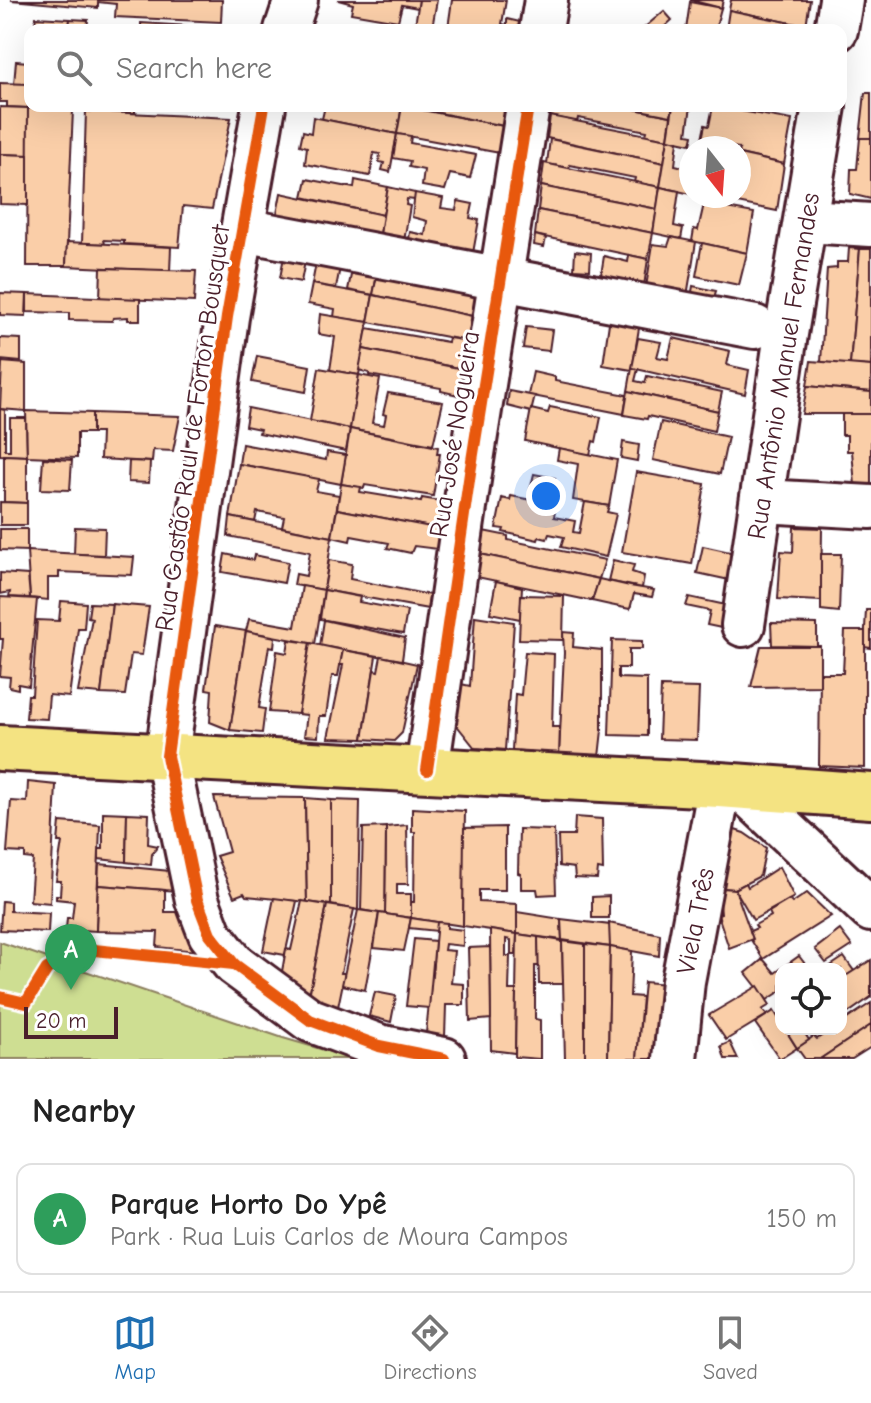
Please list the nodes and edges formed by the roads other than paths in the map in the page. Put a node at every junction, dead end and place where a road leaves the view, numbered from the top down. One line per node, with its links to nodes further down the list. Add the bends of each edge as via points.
1 (296, 0): 4 (street)
2 (546, 0): 5 (street)
3 (841, 0): 6 (street)
4 (288, 24)
5 (542, 24)
6 (837, 24)
7 (263, 112): 12 (street, Rua Gastão Raul de Forton Bousquet)
8 (527, 112): 13 (street, Rua José Nogueira)
9 (823, 112): 10 (street, Rua Antônio Manuel Fernandes)
10 (806, 221): 11 (street); 15 (street, Rua Antônio Manuel Fernandes)
11 (871, 225)
12 (243, 230): 13 (street); 19 (street, Rua Gastão Raul de Forton Bousquet)
13 (501, 279): 14 (street); 20 (street, Rua José Nogueira)
14 (755, 327)
15 (762, 501): 16 (street); 17 (street, Rua Antônio Manuel Fernandes)
16 (871, 507)
17 (743, 625)
18 (0, 748): 19 (main road)
19 (167, 756): 20 (main road); 24 (street, Rua Gastão Raul de Forton Bousquet, via 197,900 210,934 234,964 310,1020 379,1046)
20 (427, 770): 21 (main road)
21 (730, 786): 22 (main road); 23 (street); 25 (street, Viela Três, via 683,981)
22 (871, 796)
23 (871, 910)
24 (444, 1059)
25 (675, 1059)

